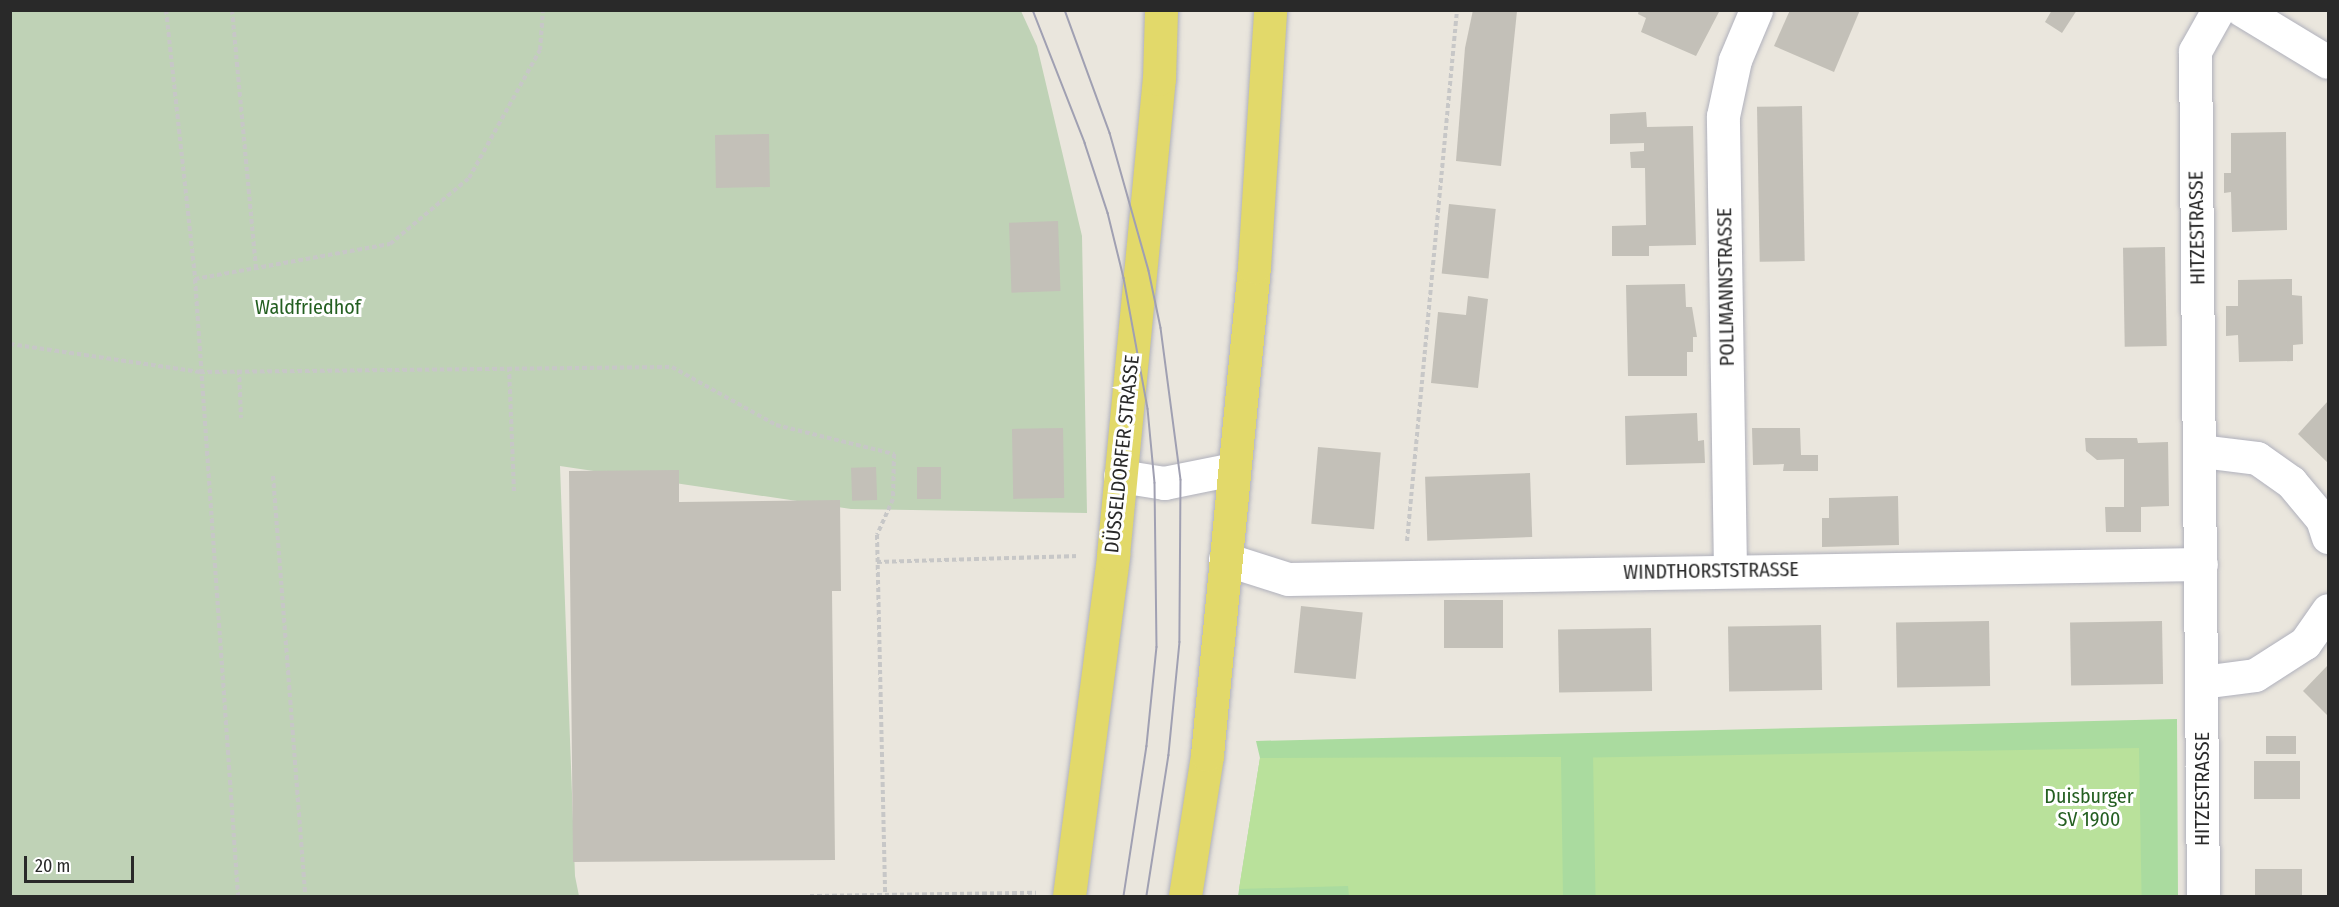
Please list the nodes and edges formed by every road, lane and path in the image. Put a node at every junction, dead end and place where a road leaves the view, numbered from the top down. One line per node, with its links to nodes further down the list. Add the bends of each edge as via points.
1 (166, 10): 12 (path)
2 (232, 10): 11 (path)
3 (543, 10): 11 (path, via 540,50 469,177 390,244)
4 (1161, 10): 21 (main road, DÜSSELDORFER STRASSE, via 1159,79)
5 (1270, 10): 19 (main road, via 1254,267)
6 (1457, 10): 29 (path)
7 (1756, 10): 28 (street, POLLMANNSTRASSE, via 1735,60 1723,116)
8 (2218, 10): 18 (street, HITZESTRASSE, via 2195,51)
9 (2242, 10): 10 (street)
10 (2328, 62)
11 (256, 268): 12 (path)
12 (195, 279): 16 (path)
13 (10, 344): 16 (path)
14 (509, 367): 15 (path); 22 (path); 26 (path, via 672,367 776,425 894,454 893,499 877,535)
15 (239, 369): 16 (path); 17 (path)
16 (200, 372): 34 (path)
17 (241, 418)
18 (2201, 451): 23 (street, via 2257,458 2291,482 2322,519); 27 (street, HITZESTRASSE)
19 (1233, 470): 21 (street, via 1164,483); 25 (main road)
20 (273, 476): 35 (path)
21 (1120, 476): 24 (main road, DÜSSELDORFER STRASSE)
22 (514, 492)
23 (2328, 537)
24 (1113, 555): 26 (path); 33 (main road, DÜSSELDORFER STRASSE)
25 (1224, 559): 29 (street, WINDTHORSTSTRASSE, via 1287,579); 37 (main road, via 1208,755)
26 (878, 562): 32 (path)
27 (2201, 564): 28 (street, WINDTHORSTSTRASSE); 31 (street, HITZESTRASSE)
28 (1730, 570): 29 (street, WINDTHORSTSTRASSE)
29 (1404, 577)
30 (2328, 610): 31 (street, via 2306,643 2255,675)
31 (2202, 682): 38 (street, HITZESTRASSE)
32 (885, 894): 33 (path); 36 (path)
33 (1069, 895)
34 (238, 897)
35 (305, 897)
36 (810, 897)
37 (1185, 897)
38 (2202, 897)

